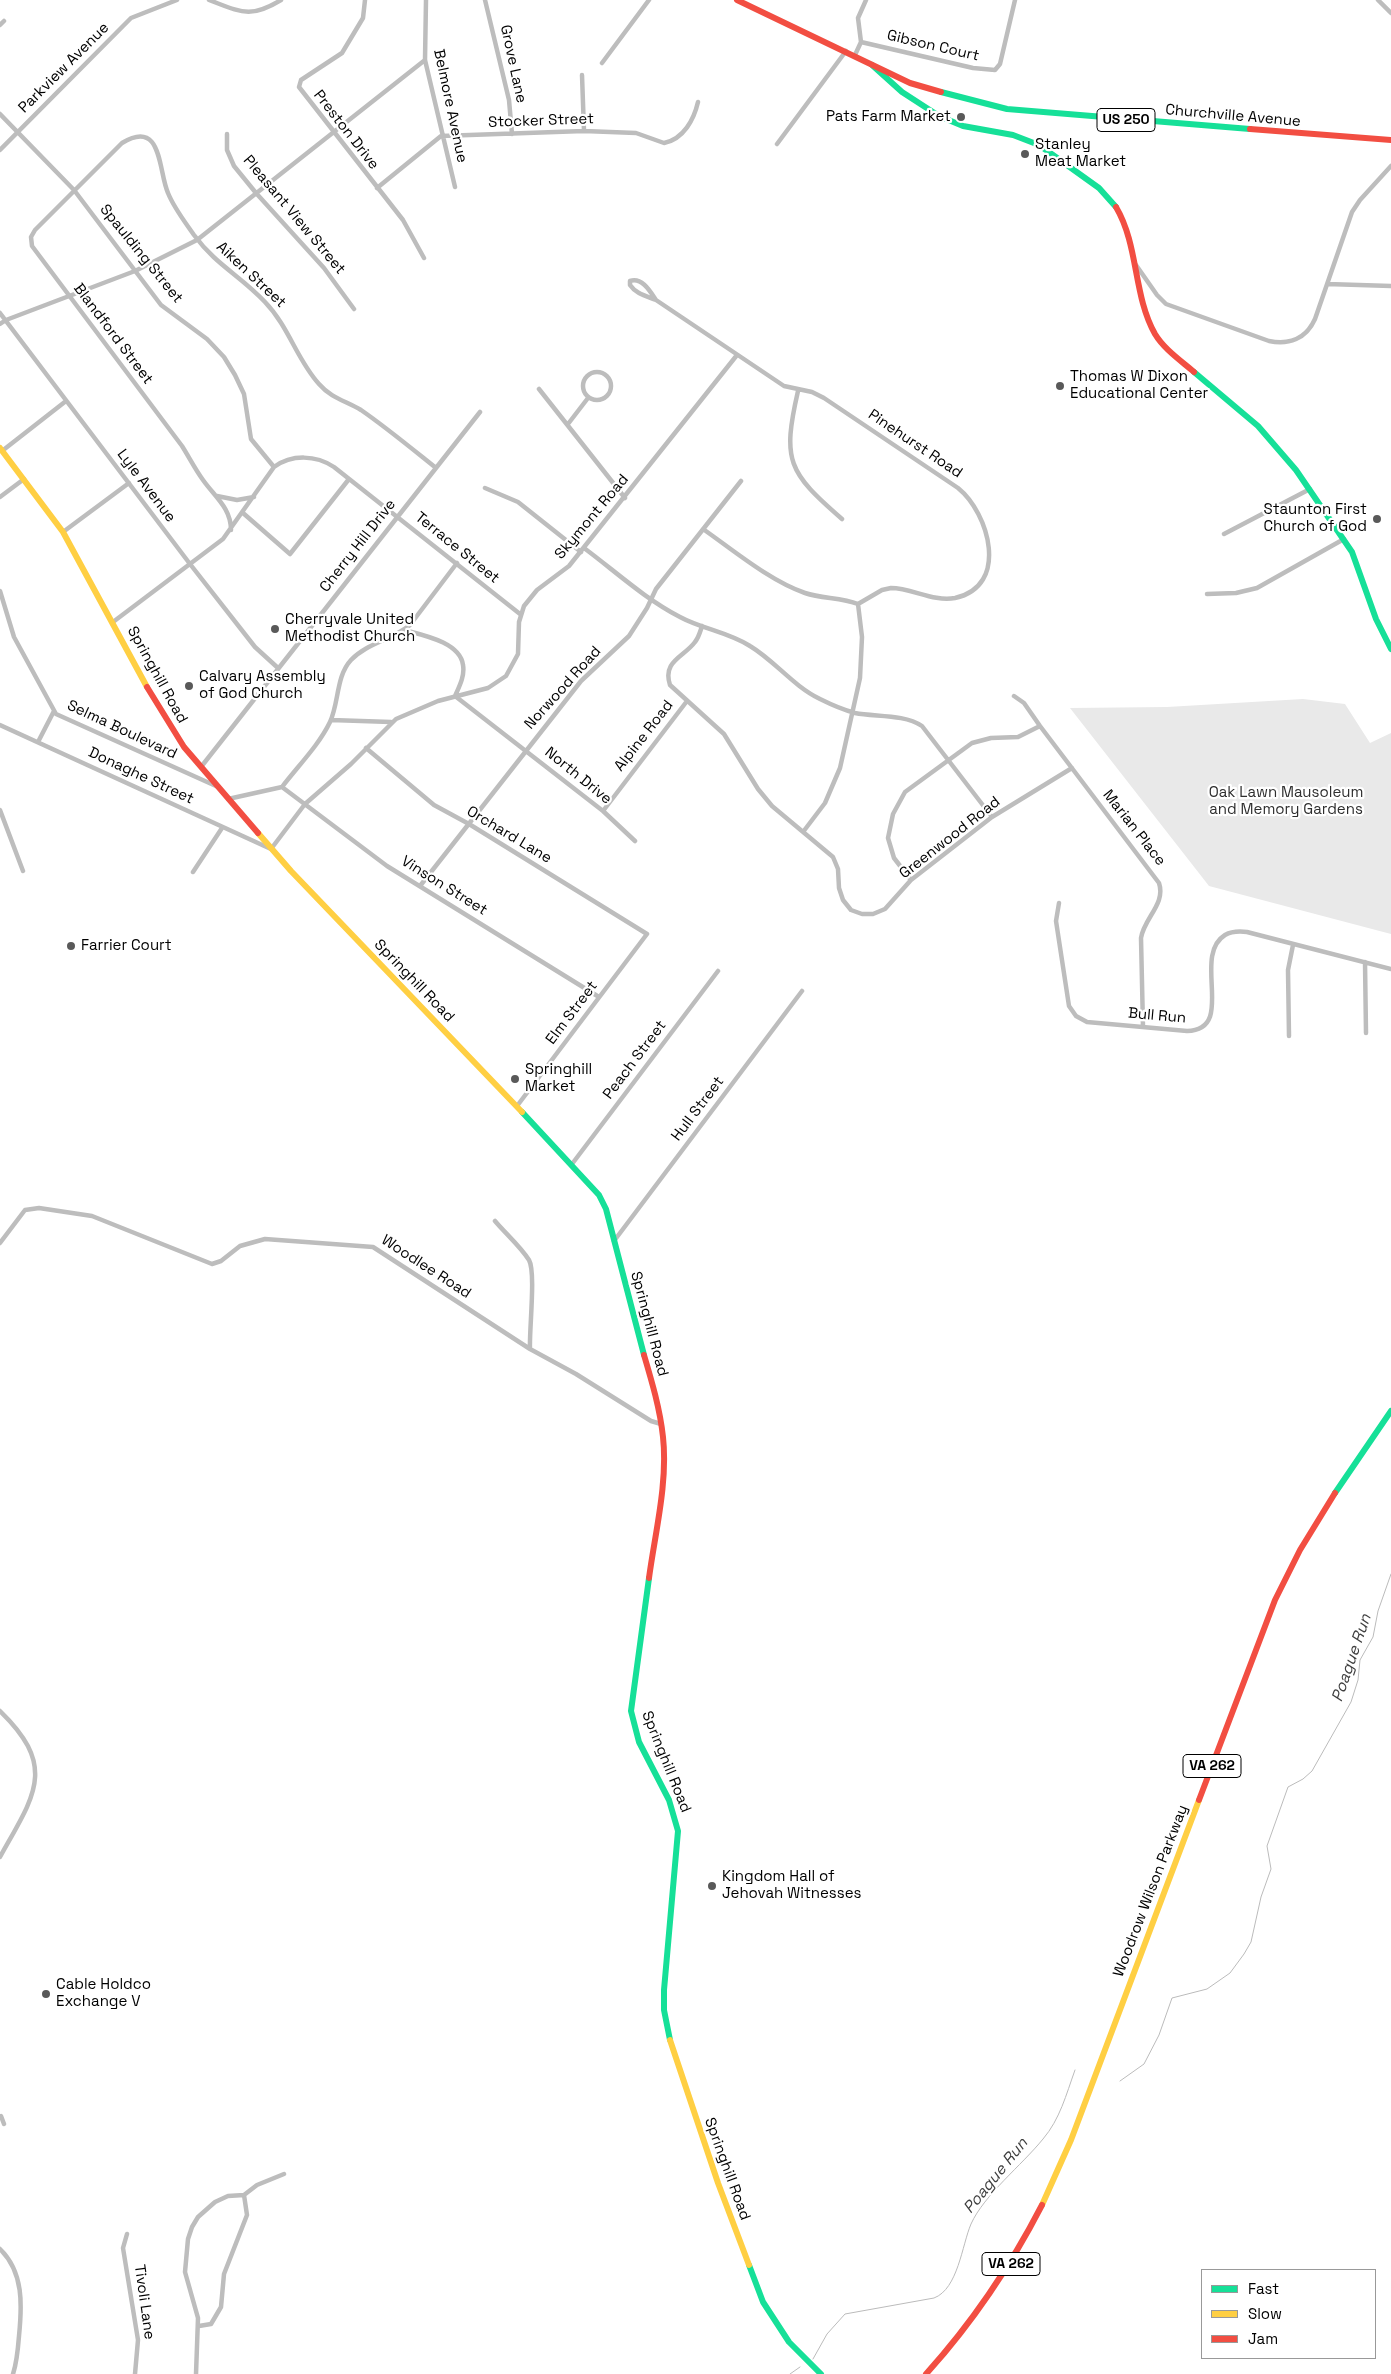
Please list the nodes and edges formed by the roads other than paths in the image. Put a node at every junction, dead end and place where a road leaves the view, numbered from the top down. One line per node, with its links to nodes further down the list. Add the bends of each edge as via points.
1 (178, 0): 27 (street, Parkview Avenue, via 131,18)
2 (209, 0): 3 (street, via 245,13 264,10)
3 (281, 0)
4 (365, 0): 28 (street, Preston Drive, via 363,18 341,54 299,84 300,92)
5 (426, 0): 18 (street, Belmore Avenue)
6 (485, 0): 30 (street, Grove Lane, via 509,100)
7 (649, 0): 19 (street)
8 (737, 0): 16 (main road, Churchville Avenue / US 250)
9 (866, 0): 15 (street, via 858,18)
10 (1015, 0): 15 (street, Gibson Court, via 999,67 995,70 973,68)
11 (1378, 0): 12 (street)
12 (1391, 13)
13 (4, 21): 14 (street)
14 (0, 26)
15 (861, 42): 17 (street)
16 (846, 51): 17 (main road, Churchville Avenue / US 250); 33 (street)
17 (855, 55): 20 (main road, Churchville Avenue / US 250)
18 (425, 60): 28 (street); 31 (street, Belmore Avenue)
19 (602, 63)
20 (869, 63): 22 (main road, Churchville Avenue / US 250); 23 (main road)
21 (582, 75): 26 (street)
22 (910, 83): 23 (main road); 32 (main road, Churchville Avenue / US 250, via 977,104 1008,109)
23 (905, 94): 42 (main road, via 960,125 1033,142 1094,184 1117,209)
24 (698, 102): 26 (street, Stocker Street, via 694,118 678,137 667,143 636,134)
25 (0, 114): 27 (street, Spaulding Street)
26 (584, 131): 30 (street, Stocker Street)
27 (18, 132): 34 (street, Parkview Avenue); 38 (street, Spaulding Street)
28 (332, 132): 37 (street, Preston Drive); 39 (street)
29 (227, 134): 39 (street, Pleasant View Street, via 231,159)
30 (512, 134): 31 (street, Stocker Street)
31 (441, 136): 36 (street, Belmore Avenue); 37 (street)
32 (1391, 140)
33 (777, 144)
34 (0, 150)
35 (1391, 166): 44 (street, via 1350,216)
36 (454, 187)
37 (377, 188): 41 (street, Preston Drive, via 403,220)
38 (74, 190): 40 (street, Aiken Street, via 122,143 134,138 147,139 158,151 169,196); 43 (street, Spaulding Street); 46 (street, Blandford Street, via 35,230 31,240)
39 (256, 193): 40 (street); 48 (street, Pleasant View Street, via 324,268)
40 (197, 240): 43 (street); 61 (street, Aiken Street, via 215,261 272,310 325,390 377,421)
41 (424, 258)
42 (1136, 265): 44 (street, via 1157,296 1171,306 1277,342 1297,339 1308,331 1316,320); 67 (main road, via 1150,322 1162,345 1265,432)
43 (135, 271): 46 (street); 60 (street, Spaulding Street, via 166,309 210,342 230,365 244,394 251,439)
44 (1327, 284): 45 (street)
45 (1391, 286)
46 (69, 297): 50 (street); 68 (street, Blandford Street)
47 (656, 300): 47 (street, Pinehurst Road, via 647,287 638,281 630,282 633,289); 52 (street, Pinehurst Road)
48 (354, 309)
49 (0, 313): 50 (street, Lyle Avenue)
50 (6, 320): 51 (street); 56 (street, Lyle Avenue)
51 (0, 324)
52 (737, 355): 54 (street, Pinehurst Road, via 784,386); 71 (street, Skymont Road)
53 (539, 389): 58 (street)
54 (798, 391): 74 (street, via 789,436 792,460 801,479); 86 (street, Pinehurst Road, via 822,396 960,490 978,513 989,543 988,567 980,582 967,593 956,598 940,598 891,588)
55 (588, 398): 55 (street, via 598,401 608,396 611,386 605,375 596,372 586,378 583,387); 58 (street)
56 (66, 401): 59 (street); 65 (street, Lyle Avenue)
57 (480, 412): 61 (street, Cherry Hill Drive)
58 (568, 424): 71 (street)
59 (1, 450): 62 (main road, Springhill Road)
60 (274, 467): 63 (street, Terrace Street, via 292,458 313,458 330,464); 70 (street)
61 (436, 468): 73 (street, Cherry Hill Drive)
62 (24, 479): 69 (street); 77 (main road, Springhill Road)
63 (349, 479): 72 (street, via 290,554); 73 (street, Terrace Street)
64 (741, 481): 75 (street, Norwood Road)
65 (128, 483): 77 (street); 82 (street, Lyle Avenue)
66 (485, 488): 80 (street, via 518,502)
67 (1310, 489): 78 (street); 79 (main road)
68 (217, 496): 70 (street, via 237,500); 76 (street, Blandford Street, via 229,514)
69 (0, 497)
70 (254, 497): 72 (street)
71 (625, 498): 80 (street, Skymont Road)
72 (243, 513): 76 (street)
73 (398, 516): 81 (street, Terrace Street); 92 (street, Cherry Hill Drive)
74 (842, 518)
75 (703, 529): 85 (street, Norwood Road); 86 (street, via 795,589)
76 (231, 530): 82 (street)
77 (63, 532): 88 (main road, Springhill Road)
78 (1224, 534)
79 (1344, 539): 84 (street, via 1257,588); 91 (main road, via 1356,560 1376,619)
80 (582, 550): 85 (street); 87 (street, Skymont Road, via 565,570 533,594)
81 (457, 563): 87 (street, Terrace Street); 90 (street)
82 (190, 564): 88 (street); 92 (street, Lyle Avenue, via 255,647)
83 (0, 591): 96 (street, Selma Boulevard, via 14,637)
84 (1207, 594)
85 (651, 598): 89 (street, via 673,614); 104 (street, Norwood Road, via 629,636 587,675)
86 (858, 604): 97 (street, via 862,659)
87 (520, 614): 93 (street, via 519,650 510,670 491,686)
88 (113, 622): 106 (main road, Springhill Road, via 166,721)
89 (702, 626): 95 (street, Greenwood Road, via 695,642 675,659 668,671 671,686); 97 (street, via 747,644 810,694)
90 (404, 630): 93 (street, via 443,644 459,657 464,669); 98 (street, via 350,660 343,672)
91 (1391, 649)
92 (278, 668): 106 (street, Cherry Hill Drive)
93 (456, 696): 99 (street, via 414,710); 104 (street, North Drive)
94 (1014, 696): 101 (street, Marian Place, via 1024,703)
95 (687, 701): 113 (street, Alpine Road); 117 (street, Greenwood Road, via 724,734 772,806)
96 (54, 711): 102 (street); 108 (street, Selma Boulevard)
97 (854, 712): 105 (street, via 919,724); 117 (street, via 832,790)
98 (331, 720): 99 (street); 109 (street)
99 (391, 722): 103 (street)
100 (0, 725): 102 (street, Donaghe Street)
101 (1040, 726): 105 (street, via 1018,737 977,741); 107 (street, Marian Place)
102 (38, 742): 116 (street, Donaghe Street)
103 (366, 748): 111 (street); 115 (street, Orchard Lane, via 430,802)
104 (526, 750): 113 (street, North Drive); 115 (street, Norwood Road)
105 (948, 759): 114 (street); 122 (street, via 905,792 890,821 888,838 891,852)
106 (201, 767): 108 (main road, Springhill Road)
107 (1072, 768): 114 (street, Greenwood Road); 132 (street, Marian Place, via 1160,885 1160,900 1141,938)
108 (218, 787): 110 (main road, Springhill Road)
109 (282, 787): 110 (street); 111 (street, Vinson Street)
110 (228, 799): 119 (main road, Springhill Road)
111 (305, 804): 119 (street); 123 (street, Vinson Street, via 387,866)
112 (0, 810): 120 (street)
113 (603, 811): 118 (street, North Drive)
114 (992, 817): 122 (street, Greenwood Road)
115 (468, 824): 123 (street, Norwood Road); 125 (street, Orchard Lane)
116 (222, 828): 119 (street, Donaghe Street); 121 (street)
117 (803, 832): 122 (street, Greenwood Road, via 834,858 841,897 856,912 868,915 882,911)
118 (635, 841)
119 (271, 849): 135 (main road, Springhill Road)
120 (23, 871)
121 (193, 872)
122 (911, 880)
123 (420, 886): 131 (street, Vinson Street)
124 (1059, 903): 132 (street, Bull Run, via 1056,921 1072,1012 1087,1022)
125 (647, 934): 131 (street, Elm Street)
126 (1294, 944): 127 (street, Bull Run); 132 (street, Bull Run, via 1246,932 1227,934 1217,942 1212,955 1212,1012 1206,1024 1193,1031); 134 (street, via 1288,970)
127 (1365, 962): 128 (street, Bull Run); 133 (street)
128 (1391, 969)
129 (718, 970): 136 (street, Peach Street)
130 (802, 991): 138 (street, Hull Street)
131 (600, 997): 135 (street, Elm Street)
132 (1143, 1027)
133 (1366, 1033)
134 (1289, 1036)
135 (517, 1106): 136 (main road, Springhill Road)
136 (572, 1164): 138 (main road, Springhill Road, via 602,1202)
137 (495, 1221): 140 (street, via 530,1261)
138 (614, 1241): 142 (main road, Springhill Road)
139 (0, 1244): 140 (street, Woodlee Road, via 25,1210 39,1208 92,1216 212,1264 221,1262 240,1246 265,1239 367,1245)
140 (530, 1349): 142 (street, Woodlee Road, via 651,1421)
141 (1391, 1411): 156 (main road, Woodrow Wilson Parkway / VA 262, via 1317,1518 1275,1600 1047,2198 995,2289)
142 (662, 1424): 155 (main road, Springhill Road, via 663,1472 632,1711 638,1735 673,1809 678,1830 664,1990 665,2018 682,2080 761,2296 781,2332)
143 (0, 1711): 144 (street, via 28,1747 36,1774 32,1800)
144 (0, 1857)
145 (1, 2116): 146 (street)
146 (4, 2124)
147 (284, 2174): 148 (street, via 257,2185)
148 (244, 2195): 151 (street, via 247,2215 224,2274 221,2306 211,2324); 151 (street, via 228,2196 206,2208 192,2227 185,2272)
149 (127, 2234): 153 (street, Tivoli Lane, via 123,2248 138,2340)
150 (0, 2249): 152 (street, via 10,2260 20,2291 19,2339)
151 (199, 2326): 154 (street)
152 (13, 2374)
153 (135, 2374)
154 (196, 2374)
155 (821, 2374)
156 (926, 2374)

